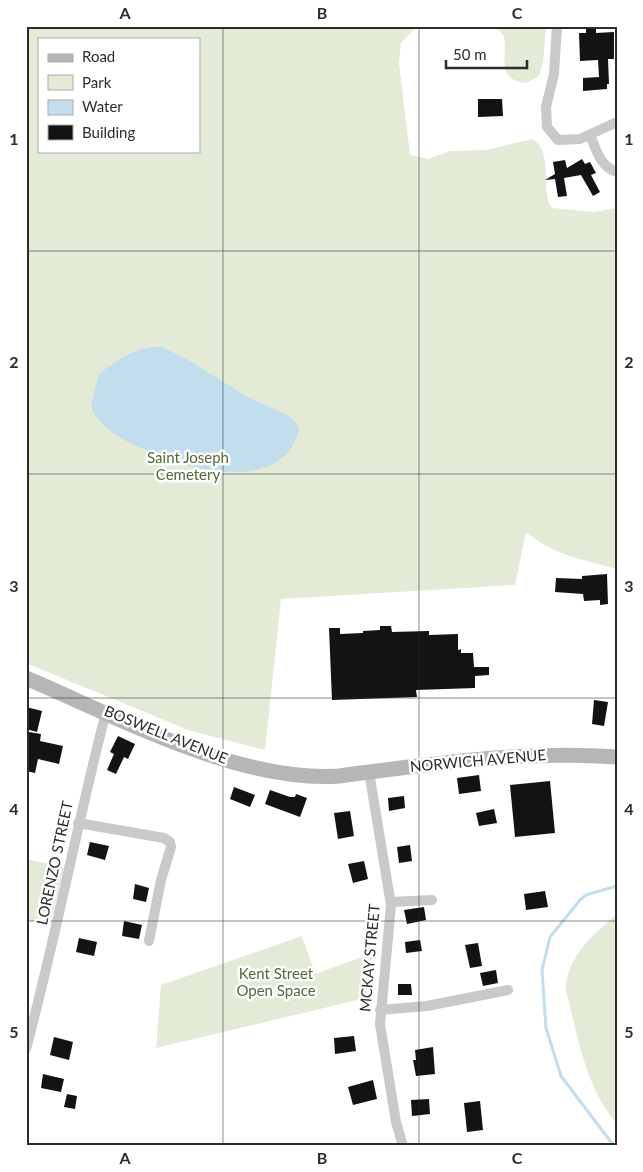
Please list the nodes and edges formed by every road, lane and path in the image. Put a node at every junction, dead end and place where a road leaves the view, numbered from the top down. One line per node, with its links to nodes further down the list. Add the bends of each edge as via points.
1 (558, 26): 3 (street, via 554,74 546,107 547,126 558,140)
2 (617, 122): 3 (street)
3 (590, 135): 4 (street, via 604,164)
4 (617, 172)
5 (26, 678): 6 (main road, BOSWELL AVENUE)
6 (106, 712): 8 (main road, BOSWELL AVENUE, via 188,747 282,774 320,777); 9 (street, LORENZO STREET)
7 (617, 757): 8 (main road, NORWICH AVENUE, via 519,755)
8 (369, 772): 11 (street, MCKAY STREET)
9 (78, 823): 12 (street, via 164,838 170,842); 15 (street, LORENZO STREET, via 49,962)
10 (432, 900): 11 (street)
11 (391, 902): 14 (street, MCKAY STREET)
12 (149, 941)
13 (508, 990): 14 (street, via 435,1005)
14 (380, 1010): 16 (street, MCKAY STREET, via 380,1031)
15 (26, 1049)
16 (403, 1146)

